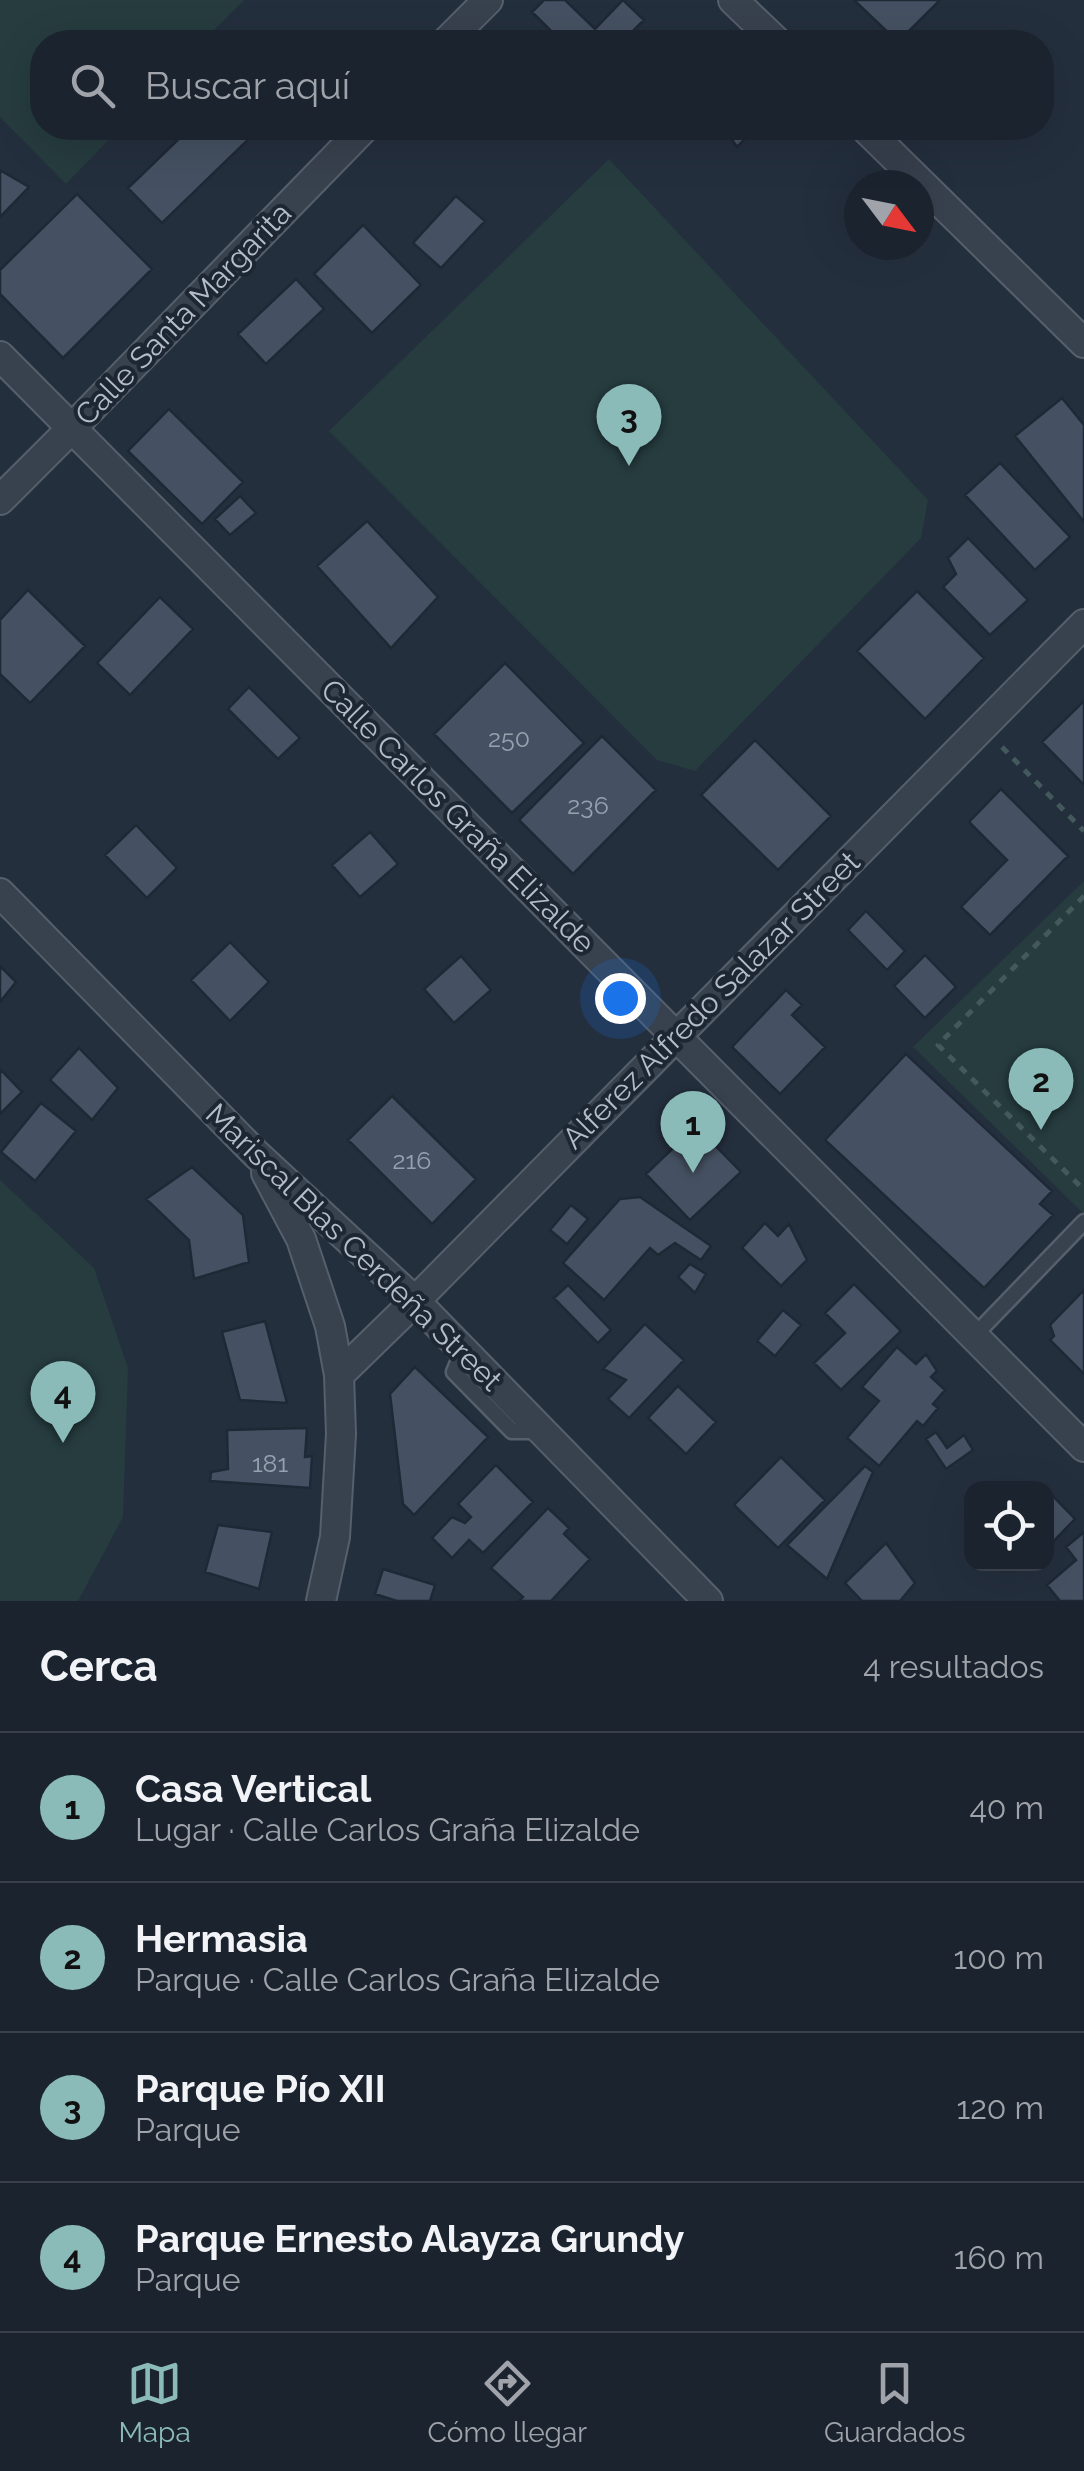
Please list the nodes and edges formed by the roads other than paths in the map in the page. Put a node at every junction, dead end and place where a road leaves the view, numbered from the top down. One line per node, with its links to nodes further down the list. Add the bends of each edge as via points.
1 (488, 0): 3 (street)
2 (733, 0): 4 (street)
3 (458, 30)
4 (764, 30)
5 (352, 140): 9 (street, Calle Santa Margarita)
6 (877, 140): 7 (street)
7 (1084, 343)
8 (0, 356): 9 (street, Calle Carlos Graña Elizalde)
9 (72, 428): 10 (street, Calle Santa Margarita); 13 (street, Calle Carlos Graña Elizalde)
10 (0, 500)
11 (1084, 624): 13 (street, Alferez Alfredo Salazar Street)
12 (0, 893): 14 (street, Mariscal Blas Cerdeña Street)
13 (676, 1035): 16 (street, Alferez Alfredo Salazar Street); 17 (street, Calle Carlos Graña Elizalde)
14 (256, 1154): 16 (street, Mariscal Blas Cerdeña Street); 18 (street, via 302,1239)
15 (1084, 1222): 17 (lane)
16 (416, 1300): 18 (street, Alferez Alfredo Salazar Street); 21 (street, Mariscal Blas Cerdeña Street)
17 (974, 1336): 19 (street, Calle Carlos Graña Elizalde)
18 (338, 1375): 20 (street, via 335,1537)
19 (1084, 1446)
20 (321, 1601)
21 (708, 1601)

